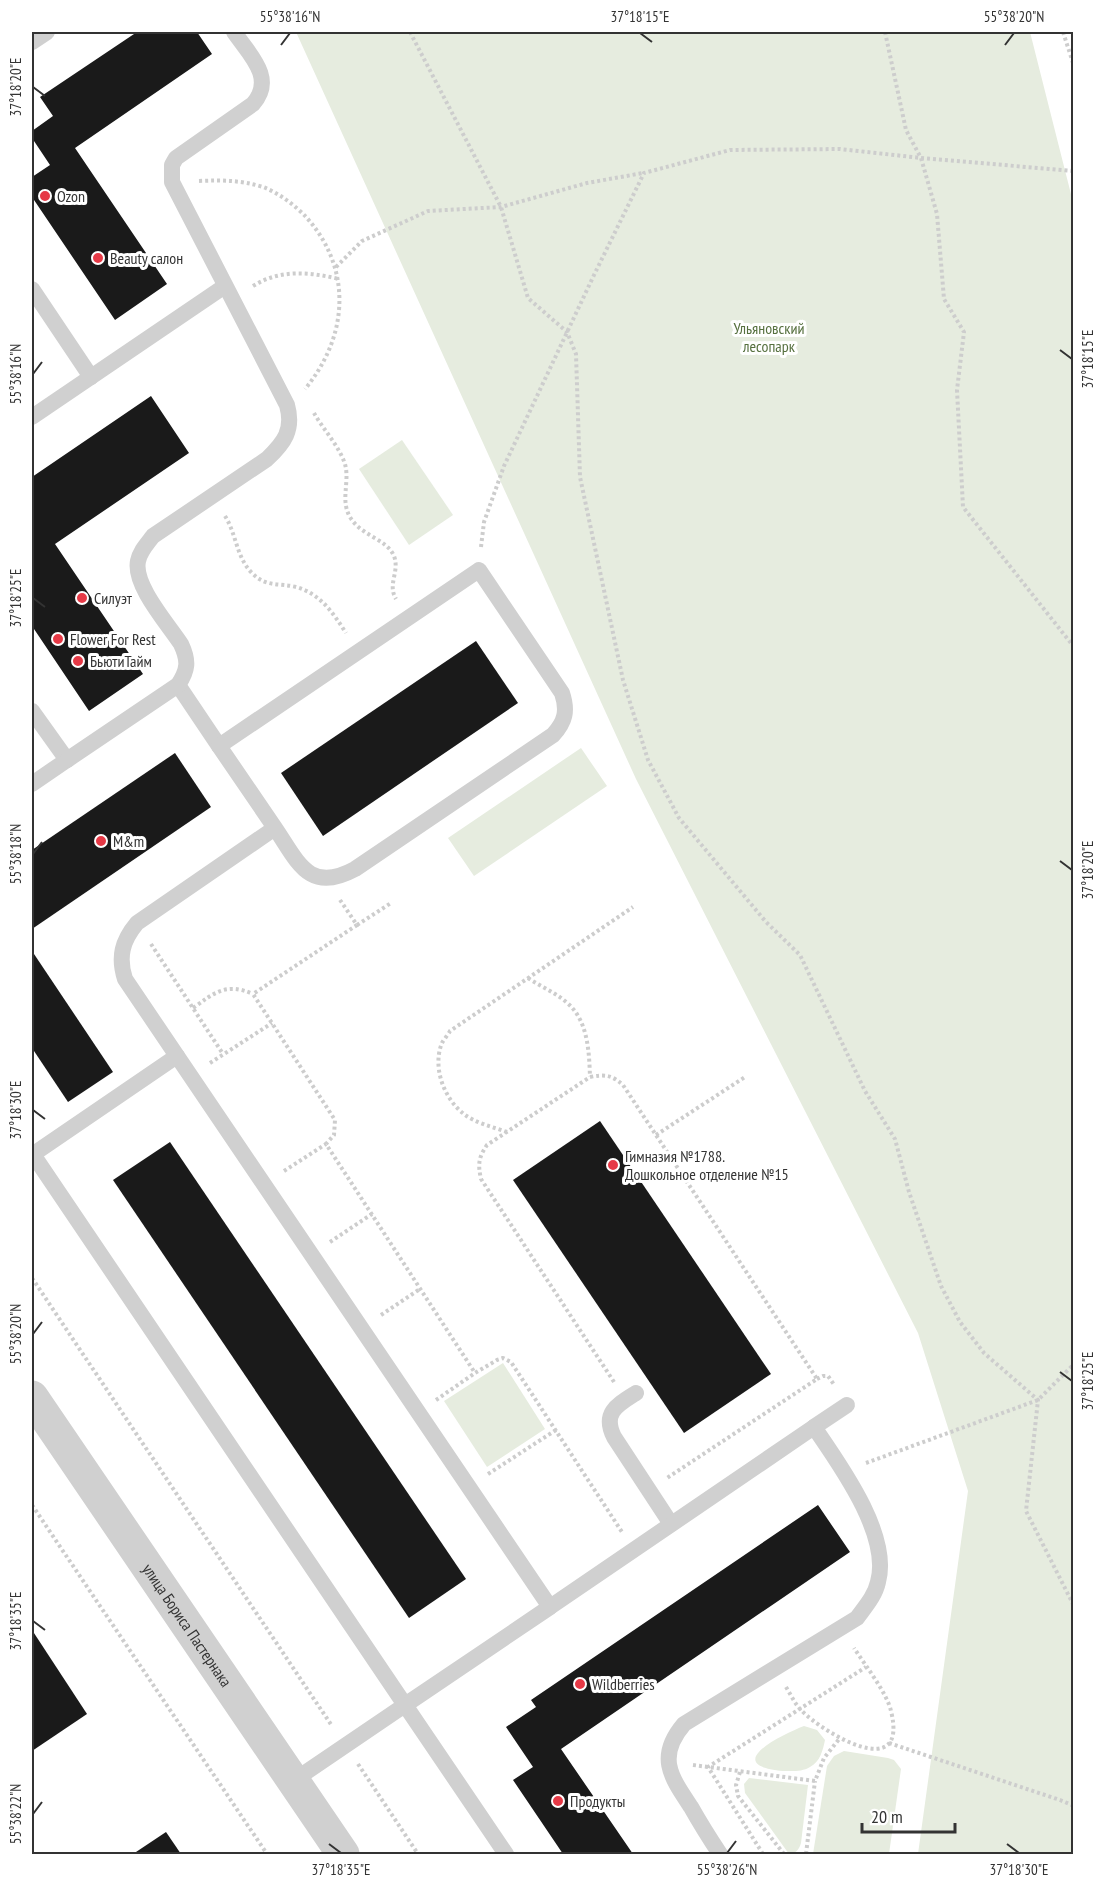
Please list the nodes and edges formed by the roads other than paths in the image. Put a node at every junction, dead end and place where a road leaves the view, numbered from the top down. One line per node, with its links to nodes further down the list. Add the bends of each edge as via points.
1 (47, 32): 3 (lane)
2 (234, 32): 5 (lane, via 261,71 263,88 259,97 176,158 171,172 172,183)
3 (32, 42)
4 (32, 289): 6 (lane)
5 (229, 293): 6 (lane); 8 (lane, via 287,405 290,421 281,446 267,459 153,536 138,561 142,587 186,655 185,674)
6 (91, 377): 7 (lane)
7 (32, 417)
8 (177, 685): 10 (lane); 11 (lane)
9 (32, 711): 11 (lane)
10 (219, 746): 13 (lane); 13 (lane, via 479,570 562,693 565,719 553,735 341,877 327,880 308,873)
11 (67, 760): 12 (lane)
12 (32, 784)
13 (275, 828): 14 (lane, via 128,933 121,955 125,979)
14 (177, 1056): 15 (lane); 21 (lane)
15 (32, 1154): 22 (lane)
16 (631, 1396): 20 (lane, via 611,1413 609,1427)
17 (32, 1397): 23 (street, улица Бориса Пастернака)
18 (847, 1405): 19 (lane)
19 (814, 1427): 20 (lane); 26 (lane, via 844,1471 874,1531 881,1564 878,1583 856,1618 684,1724 674,1738 669,1762 672,1778)
20 (671, 1524): 21 (lane)
21 (550, 1607): 22 (lane)
22 (405, 1705): 23 (lane); 25 (lane)
23 (293, 1781): 24 (street, улица Бориса Пастернака)
24 (343, 1854)
25 (506, 1854)
26 (720, 1854)

